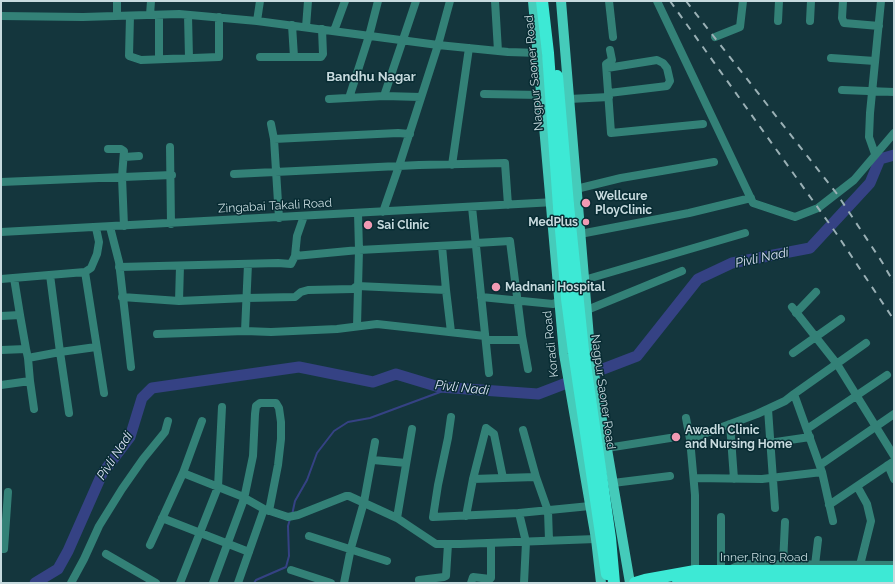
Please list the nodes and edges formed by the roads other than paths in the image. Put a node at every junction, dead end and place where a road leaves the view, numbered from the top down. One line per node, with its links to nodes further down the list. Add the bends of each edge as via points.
1 (117, 1): 25 (street)
2 (151, 1): 21 (street)
3 (260, 1): 28 (street)
4 (308, 1): 33 (street)
5 (345, 1): 35 (street)
6 (378, 1): 36 (street)
7 (416, 1): 39 (street)
8 (450, 1): 40 (street)
9 (495, 1): 43 (street)
10 (534, 1): 44 (main road, Koradi Road)
11 (542, 1): 81 (highway, Nagpur Saoner Road)
12 (551, 1): 81 (highway, Nagpur Saoner Road)
13 (561, 1): 62 (main road)
14 (609, 1): 37 (street)
15 (657, 1): 82 (street)
16 (743, 1): 38 (street, via 740,27)
17 (779, 1): 29 (street)
18 (811, 1): 30 (street)
19 (843, 1): 32 (street, via 844,23)
20 (881, 1): 32 (street)
21 (150, 15): 22 (street); 26 (street)
22 (159, 15): 23 (street); 49 (street)
23 (188, 15): 27 (street); 47 (street)
24 (1, 16): 25 (street)
25 (117, 16): 26 (street)
26 (130, 16): 49 (street, via 129,56 141,60)
27 (219, 18): 28 (street); 47 (street, via 219,57)
28 (257, 20): 31 (street)
29 (778, 21)
30 (810, 21)
31 (292, 25): 33 (street); 46 (street)
32 (879, 26): 50 (street)
33 (306, 27): 34 (street)
34 (322, 29): 35 (street); 46 (street, via 321,57)
35 (334, 31): 36 (street)
36 (369, 36): 39 (street); 60 (street)
37 (613, 37)
38 (715, 37)
39 (403, 41): 40 (street); 58 (street)
40 (438, 46): 41 (street); 59 (street)
41 (469, 48): 43 (street); 74 (street)
42 (610, 50): 51 (street, via 612,60 606,64)
43 (498, 51): 44 (street)
44 (539, 53): 56 (main road, Koradi Road)
45 (260, 57): 46 (street)
46 (294, 57)
47 (189, 58): 49 (street)
48 (831, 58): 50 (street)
49 (159, 60)
50 (875, 61): 53 (street)
51 (607, 68): 57 (street); 57 (street, via 658,60 667,68 670,80 667,86)
52 (842, 90): 53 (street)
53 (872, 91): 54 (street); 70 (street, via 869,137)
54 (894, 92)
55 (484, 94): 56 (street)
56 (541, 95): 81 (main road, Koradi Road)
57 (609, 95): 62 (street); 64 (street, via 612,133)
58 (384, 96): 59 (street); 60 (street)
59 (421, 97): 66 (street)
60 (349, 98): 61 (street)
61 (329, 99)
62 (569, 99): 81 (main road)
63 (271, 124): 67 (street)
64 (703, 124)
65 (894, 133): 70 (street)
66 (410, 134): 67 (street); 75 (street)
67 (274, 140): 76 (street)
68 (170, 147): 78 (street)
69 (108, 149): 72 (street, via 121,149 124,151)
70 (875, 154): 82 (street, via 854,180 818,208 795,217 753,203)
71 (139, 156): 72 (street)
72 (124, 157): 79 (street)
73 (714, 162): 81 (street, Zingabai Takali Road, via 621,178)
74 (452, 164): 75 (street); 83 (street, via 505,163)
75 (399, 166): 76 (street); 85 (street)
76 (276, 172): 77 (street); 88 (street)
77 (234, 174)
78 (172, 175): 79 (street); 89 (street)
79 (122, 177): 80 (street); 90 (street)
80 (1, 182)
81 (565, 198): 83 (street, Zingabai Takali Road); 95 (main road); 117 (main road, Koradi Road); 226 (highway, Nagpur Saoner Road, bridge, via 565,283); 236 (highway, Nagpur Saoner Road, bridge)
82 (751, 198): 95 (street)
83 (508, 205): 84 (street, Zingabai Takali Road)
84 (472, 207): 85 (street, Zingabai Takali Road); 96 (street)
85 (383, 212): 86 (street, Zingabai Takali Road)
86 (358, 213): 87 (street, Zingabai Takali Road); 98 (street)
87 (304, 216): 88 (street, Zingabai Takali Road); 99 (street, via 297,236)
88 (279, 218): 89 (street, Zingabai Takali Road)
89 (171, 224): 90 (street, Zingabai Takali Road)
90 (124, 226): 91 (street, Zingabai Takali Road)
91 (110, 227): 92 (street, Zingabai Takali Road); 102 (street)
92 (96, 228): 93 (street, Zingabai Takali Road); 104 (street, via 99,242 97,254 91,268)
93 (1, 232)
94 (745, 233): 108 (street)
95 (580, 234): 108 (main road)
96 (476, 244): 97 (street); 112 (street); 116 (street, via 510,241)
97 (442, 246): 98 (street); 110 (street)
98 (359, 250): 99 (street); 109 (street)
99 (295, 256): 100 (street, via 291,264)
100 (248, 264): 101 (street); 114 (street)
101 (180, 266): 102 (street); 115 (street)
102 (119, 267): 113 (street)
103 (682, 271): 118 (street)
104 (85, 272): 105 (street); 130 (street)
105 (50, 275): 106 (street); 132 (street)
106 (14, 278): 107 (street); 119 (street)
107 (1, 279)
108 (584, 280): 118 (main road)
109 (357, 286): 110 (street); 114 (street, via 353,289 308,290 295,297); 122 (street)
110 (446, 290): 124 (street)
111 (816, 292): 126 (street, via 794,310)
112 (481, 297): 116 (street); 127 (street)
113 (122, 298): 115 (street); 136 (street)
114 (246, 298): 115 (street); 123 (street)
115 (179, 301)
116 (518, 301): 117 (street, via 553,304); 128 (street)
117 (560, 301): 157 (main road, Koradi Road, via 564,354)
118 (587, 310): 154 (main road, via 590,350)
119 (20, 315): 120 (street); 134 (street)
120 (1, 316)
121 (841, 319): 126 (street)
122 (357, 326): 123 (street, via 293,331); 124 (street, via 377,324)
123 (245, 331): 125 (street)
124 (450, 332): 127 (street)
125 (157, 334)
126 (815, 337): 133 (street); 135 (street)
127 (486, 338): 128 (street); 138 (street)
128 (522, 340): 137 (street)
129 (866, 343): 135 (street)
130 (96, 347): 132 (street); 142 (street)
131 (1, 350): 134 (street)
132 (60, 352): 134 (street); 148 (street)
133 (793, 353)
134 (27, 354): 140 (street)
135 (837, 364): 143 (street); 144 (street)
136 (131, 367)
137 (528, 369)
138 (489, 373)
139 (887, 375): 144 (street)
140 (30, 381): 141 (street); 146 (street)
141 (1, 384)
142 (104, 393)
143 (794, 394): 147 (street); 160 (street)
144 (857, 396): 156 (street); 160 (street)
145 (222, 407): 182 (street)
146 (34, 408)
147 (768, 409): 155 (street); 164 (street)
148 (69, 413)
149 (894, 414): 156 (street)
150 (450, 417): 192 (street, via 433,517)
151 (686, 418): 162 (street)
152 (168, 421): 227 (street, via 165,432 143,459 99,526)
153 (202, 421): 171 (street)
154 (602, 421): 157 (main road); 165 (main road)
155 (730, 424): 162 (street); 178 (street)
156 (876, 426): 166 (street); 170 (street)
157 (578, 427): 187 (main road, Koradi Road)
158 (412, 430): 168 (street)
159 (523, 430): 173 (street)
160 (808, 433): 164 (street); 170 (street)
161 (670, 438): 165 (street)
162 (690, 439): 175 (street)
163 (375, 442): 167 (street)
164 (769, 443): 176 (street)
165 (607, 448): 180 (main road)
166 (894, 456)
167 (373, 460): 168 (street); 185 (street)
168 (406, 463): 195 (street)
169 (891, 463): 179 (street); 181 (street)
170 (821, 468): 176 (street); 186 (street)
171 (182, 473): 182 (street); 194 (street)
172 (670, 476): 180 (street)
173 (536, 477): 174 (street); 190 (street)
174 (502, 478): 177 (street); 177 (street, via 494,434 486,428)
175 (694, 478): 178 (street); 222 (street)
176 (772, 478): 178 (street); 188 (street)
177 (473, 479): 192 (street)
178 (734, 479)
179 (894, 479)
180 (613, 483): 220 (main road)
181 (857, 486): 186 (street); 215 (street, via 867,504 871,521)
182 (218, 487): 184 (street); 198 (street)
183 (8, 492): 209 (street, via 4,549)
184 (244, 499): 189 (street); 189 (street, via 253,456 256,406 260,403 276,404 281,422 281,439 278,465); 203 (street)
185 (364, 502): 189 (street, via 346,496 288,517); 195 (street); 208 (street)
186 (829, 505): 196 (street)
187 (590, 506): 190 (street); 200 (main road, Koradi Road)
188 (775, 508)
189 (266, 510): 210 (street)
190 (548, 511): 191 (street); 201 (street)
191 (520, 513): 192 (street); 204 (street)
192 (466, 516)
193 (721, 517): 218 (street)
194 (162, 518): 198 (street); 207 (street)
195 (397, 518): 206 (street, via 436,544)
196 (833, 521)
197 (785, 522): 213 (street)
198 (200, 532): 203 (street); 229 (street)
199 (309, 536): 208 (street)
200 (596, 539): 201 (street); 226 (main road, Koradi Road)
201 (549, 540): 204 (street)
202 (818, 540): 214 (street)
203 (227, 542): 210 (street); 230 (street)
204 (526, 542): 205 (street); 235 (street)
205 (491, 543): 206 (street); 234 (street, via 491,578 473,577)
206 (448, 544): 223 (street, via 446,576)
207 (150, 545)
208 (351, 548): 212 (street); 233 (street)
209 (1, 549)
210 (249, 552): 231 (street)
211 (106, 554): 228 (street)
212 (388, 561)
213 (783, 564): 214 (street); 218 (street, via 741,564)
214 (815, 565): 215 (street)
215 (860, 565): 216 (street)
216 (894, 565)
217 (291, 570): 232 (street)
218 (724, 571): 221 (highway, Inner Ring Road); 222 (highway, Inner Ring Road)
219 (894, 571): 221 (highway, Inner Ring Road)
220 (628, 572): 226 (main road); 237 (main road)
221 (831, 575): 224 (highway, Inner Ring Road); 225 (highway, Inner Ring Road)
222 (689, 579): 225 (highway, Inner Ring Road); 238 (highway, Inner Ring Road, via 645,580)
223 (419, 580)
224 (894, 580)
225 (748, 581)
226 (603, 582)
227 (71, 583)
228 (156, 583)
229 (180, 583)
230 (213, 583)
231 (238, 583)
232 (331, 583)
233 (344, 583)
234 (471, 583)
235 (524, 583)
236 (614, 583)
237 (630, 583)
238 (635, 583)

